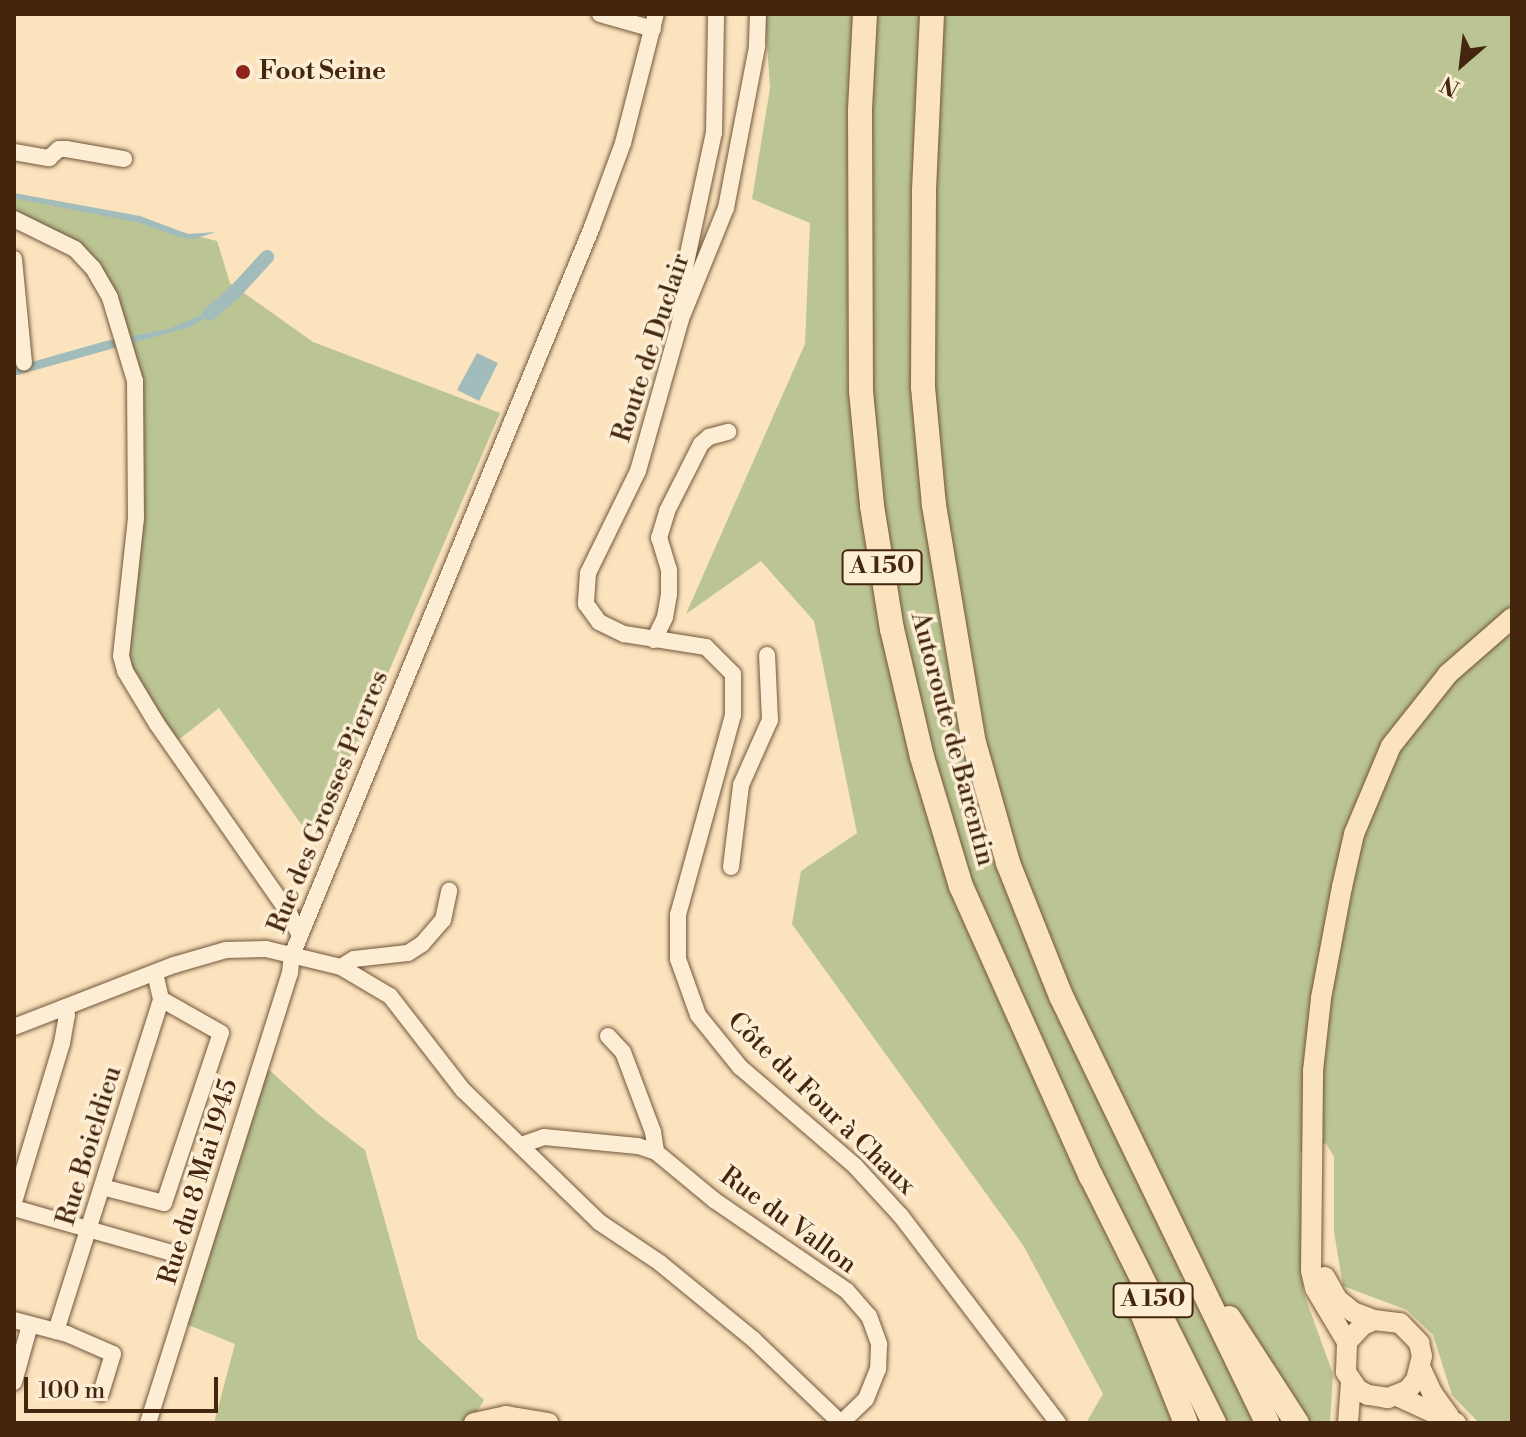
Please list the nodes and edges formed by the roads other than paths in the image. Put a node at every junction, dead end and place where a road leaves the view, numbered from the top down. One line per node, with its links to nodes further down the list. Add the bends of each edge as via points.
1 (600, 14): 6 (street)
2 (716, 14): 11 (street, via 714,133 680,291)
3 (758, 14): 11 (street, Route de Duclair, via 757,47 726,208)
4 (865, 14): 31 (highway, Autoroute de Barentin / A 150, via 861,391 892,629 922,757 961,886)
5 (932, 14): 37 (highway, Autoroute de Barentin / A 150, via 923,387 934,505 973,739 1008,863 1061,996)
6 (655, 22): 21 (street, Rue des Grosses Pierres, via 623,143 592,227)
7 (14, 152): 8 (street, via 49,158 66,149)
8 (124, 159)
9 (14, 219): 21 (street, via 75,249 93,268 110,298 135,381 136,518 121,656 125,671)
10 (14, 259): 12 (street)
11 (681, 319): 15 (street, Route de Duclair, via 638,471 588,573 586,604 599,622 624,634)
12 (24, 363)
13 (728, 432): 15 (street, via 701,444 667,511 659,538 669,570 669,594)
14 (1512, 618): 35 (main road, via 1419,706 1391,746 1354,834 1321,998 1315,1056)
15 (657, 640): 17 (street, Côte du Four à Chaux, via 706,647 733,674 733,715)
16 (767, 655): 18 (street, via 770,720)
17 (717, 776): 18 (street); 52 (street, Côte du Four à Chaux, via 678,915 678,959 698,1015 740,1067 855,1166 901,1216)
18 (741, 785): 19 (street)
19 (731, 867)
20 (449, 891): 23 (street, via 443,920 422,944 408,953 354,959)
21 (300, 936): 22 (street, Rue des Grosses Pierres)
22 (292, 955): 23 (street, Rue des Grosses Pierres); 24 (street, via 260,948 226,950); 48 (street, Rue du 8 Mai 1945)
23 (341, 967): 29 (street, Rue des Grosses Pierres, via 390,996 440,1066)
24 (155, 974): 25 (street); 26 (street)
25 (161, 999): 32 (street, Rue Boieldieu); 32 (street, via 221,1033 164,1203)
26 (64, 1008): 27 (street); 33 (street, via 62,1043)
27 (14, 1027)
28 (608, 1036): 30 (street, via 623,1052)
29 (521, 1145): 30 (street, Rue du Vallon, via 544,1137); 51 (street, Rue des Grosses Pierres, via 599,1222 660,1263 754,1340)
30 (656, 1152): 51 (street, Rue du Vallon, via 714,1200 847,1291 869,1316 879,1344 878,1369 866,1399)
31 (1091, 1176): 53 (highway); 54 (highway, Autoroute de Barentin / A 150)
32 (102, 1187): 34 (street, Rue Boieldieu)
33 (14, 1205): 34 (street)
34 (90, 1230): 36 (street); 40 (street, Rue Boieldieu)
35 (1313, 1237): 38 (main road, via 1337,1299); 41 (main road, via 1315,1288)
36 (172, 1253)
37 (1185, 1258): 55 (highway, Autoroute de Barentin / A 150); 56 (highway)
38 (1374, 1320): 41 (main road); 42 (main road, via 1400,1323 1411,1331 1422,1356)
39 (22, 1322): 40 (street); 43 (street)
40 (56, 1331): 45 (street, via 113,1354)
41 (1347, 1342): 44 (main road, via 1344,1362)
42 (1421, 1369): 46 (main road, via 1408,1390); 47 (main road)
43 (14, 1382)
44 (1351, 1382): 46 (main road, via 1368,1395); 57 (main road)
45 (101, 1393)
46 (1388, 1397): 47 (main road); 58 (main road)
47 (1454, 1421)
48 (148, 1423)
49 (474, 1423): 50 (main road, via 506,1416)
50 (548, 1423)
51 (841, 1423)
52 (1058, 1423)
53 (1186, 1423)
54 (1214, 1423)
55 (1267, 1423)
56 (1297, 1423)
57 (1348, 1423)
58 (1359, 1423)

